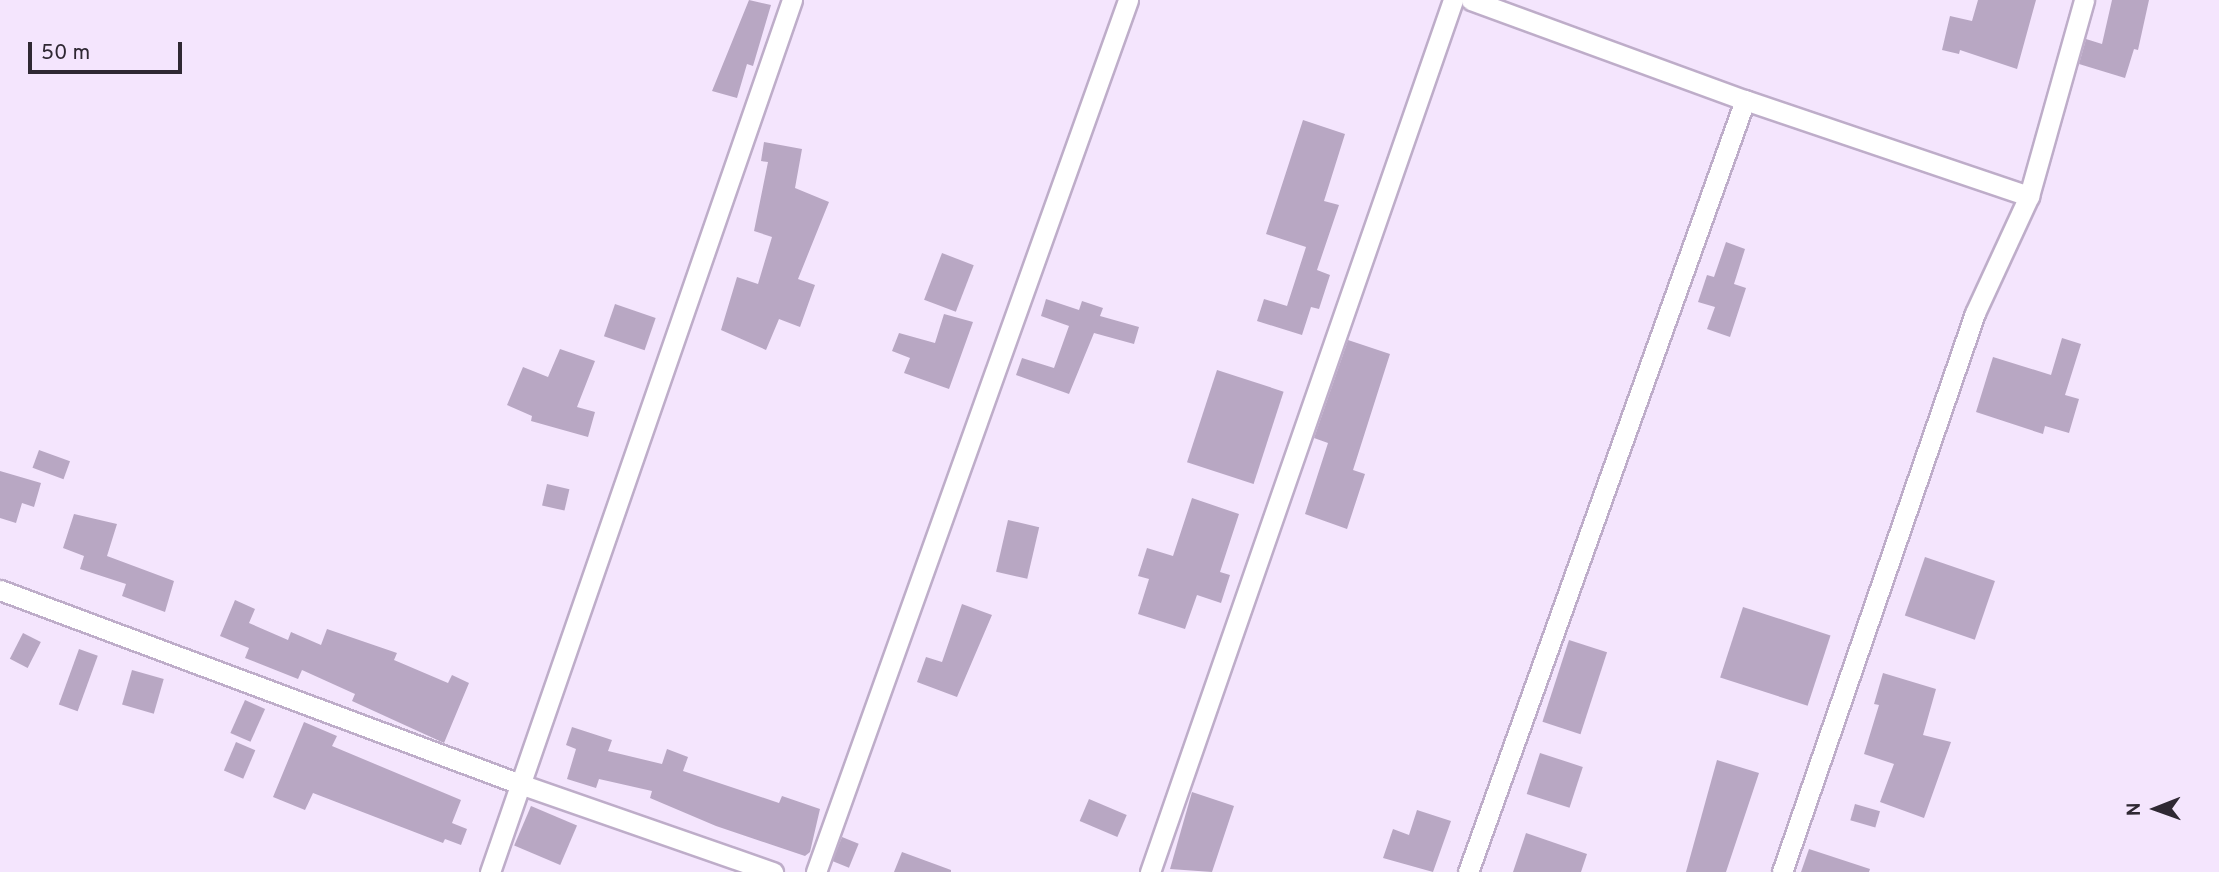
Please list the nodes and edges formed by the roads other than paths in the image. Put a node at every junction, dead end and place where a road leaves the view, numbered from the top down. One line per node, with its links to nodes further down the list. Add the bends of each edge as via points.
1 (792, 0): 9 (street)
2 (1128, 0): 12 (street)
3 (1453, 0): 13 (street)
4 (1471, 0): 6 (street)
5 (2084, 0): 7 (street)
6 (1745, 100): 7 (street); 14 (street)
7 (2029, 196): 15 (street, via 1975,313)
8 (0, 590): 9 (street)
9 (520, 783): 10 (street); 11 (street)
10 (490, 872)
11 (773, 872)
12 (816, 872)
13 (1150, 872)
14 (1468, 872)
15 (1782, 872)

